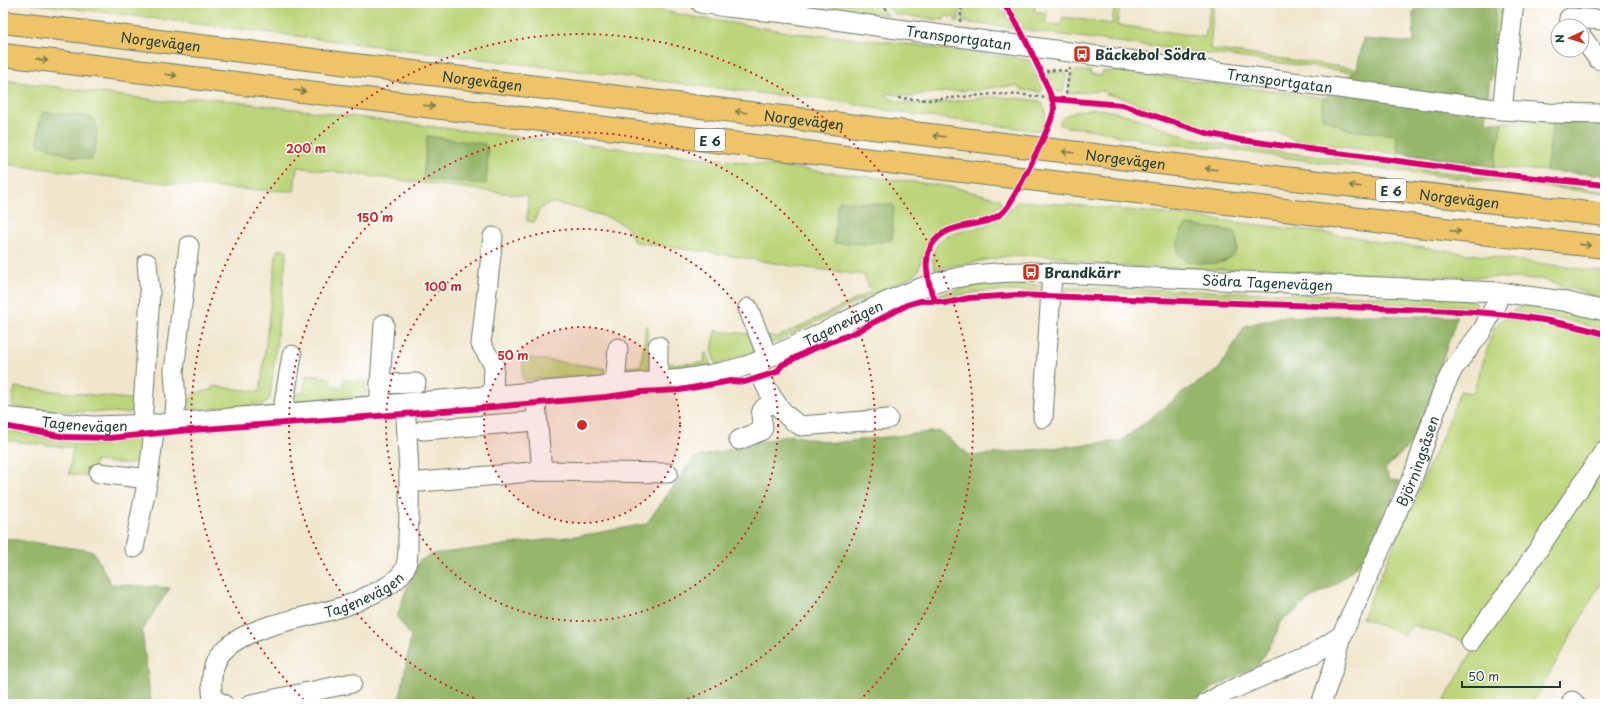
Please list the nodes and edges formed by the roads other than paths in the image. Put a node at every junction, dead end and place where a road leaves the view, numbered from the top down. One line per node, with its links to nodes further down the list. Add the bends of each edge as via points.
1 (701, 3): 3 (street, Transportgatan, via 726,7)
2 (1514, 3): 10 (street)
3 (796, 8): 10 (street, Transportgatan, via 883,27)
4 (1569, 16): 5 (street)
5 (1605, 20)
6 (3, 22): 12 (highway, Norgevägen / E 6, one-way to 6, via 1250,174)
7 (1590, 48): 9 (street, via 1598,59)
8 (3, 55): 17 (highway, E 6, one-way to 17, via 1409,226)
9 (1605, 61)
10 (1502, 110): 11 (street, Transportgatan)
11 (1605, 114)
12 (1533, 206): 13 (highway); 14 (highway, Norgevägen / E 6)
13 (1605, 209)
14 (1605, 215)
15 (493, 237): 34 (street, via 481,344 494,365)
16 (189, 246): 43 (street, via 174,371)
17 (1605, 247)
18 (148, 263): 44 (street)
19 (1052, 274): 20 (street, Södra Tagenevägen, via 1010,272 970,275); 21 (street, Södra Tagenevägen); 40 (street)
20 (930, 284): 28 (street, Tagenevägen, via 876,306)
21 (1499, 292): 23 (street, Södra Tagenevägen, via 1563,301); 54 (street, Björningsåsen, via 1497,302 1482,331 1453,369 1443,390 1414,474)
22 (748, 308): 28 (street)
23 (1605, 311)
24 (384, 324): 31 (street)
25 (658, 346): 29 (street)
26 (618, 348): 32 (street)
27 (292, 355): 38 (street)
28 (762, 360): 29 (street, Tagenevägen, via 719,374); 35 (street, via 763,380)
29 (658, 382): 32 (street, Tagenevägen)
30 (416, 383): 31 (street)
31 (380, 384): 37 (street)
32 (615, 385): 33 (street, Tagenevägen)
33 (535, 392): 34 (street, Tagenevägen); 42 (street)
34 (493, 396): 36 (street, Tagenevägen)
35 (774, 401): 41 (street, via 792,421 801,426); 46 (street, via 760,413 763,428 761,431)
36 (405, 404): 37 (street, Tagenevägen); 57 (street, Tagenevägen, via 410,505 404,570 383,589 346,606 242,637 225,649 216,662 211,687 213,699)
37 (380, 406): 38 (street, Tagenevägen)
38 (282, 414): 43 (street, Tagenevägen)
39 (3, 417): 44 (street, Tagenevägen, via 92,426)
40 (1043, 418)
41 (888, 419)
42 (537, 421): 45 (street); 48 (street)
43 (174, 423): 44 (street, Tagenevägen)
44 (149, 425): 51 (street)
45 (423, 430)
46 (739, 440)
47 (1605, 450): 55 (street, via 1523,572)
48 (542, 471): 50 (street); 52 (street)
49 (99, 473): 51 (street)
50 (668, 473)
51 (148, 479): 53 (street)
52 (421, 482)
53 (134, 548)
54 (1342, 635): 59 (street, via 1313,654 1222,694); 60 (street, Björningsåsen)
55 (1470, 642)
56 (352, 683): 58 (street)
57 (223, 704)
58 (250, 704)
59 (1206, 704)
60 (1321, 704)

